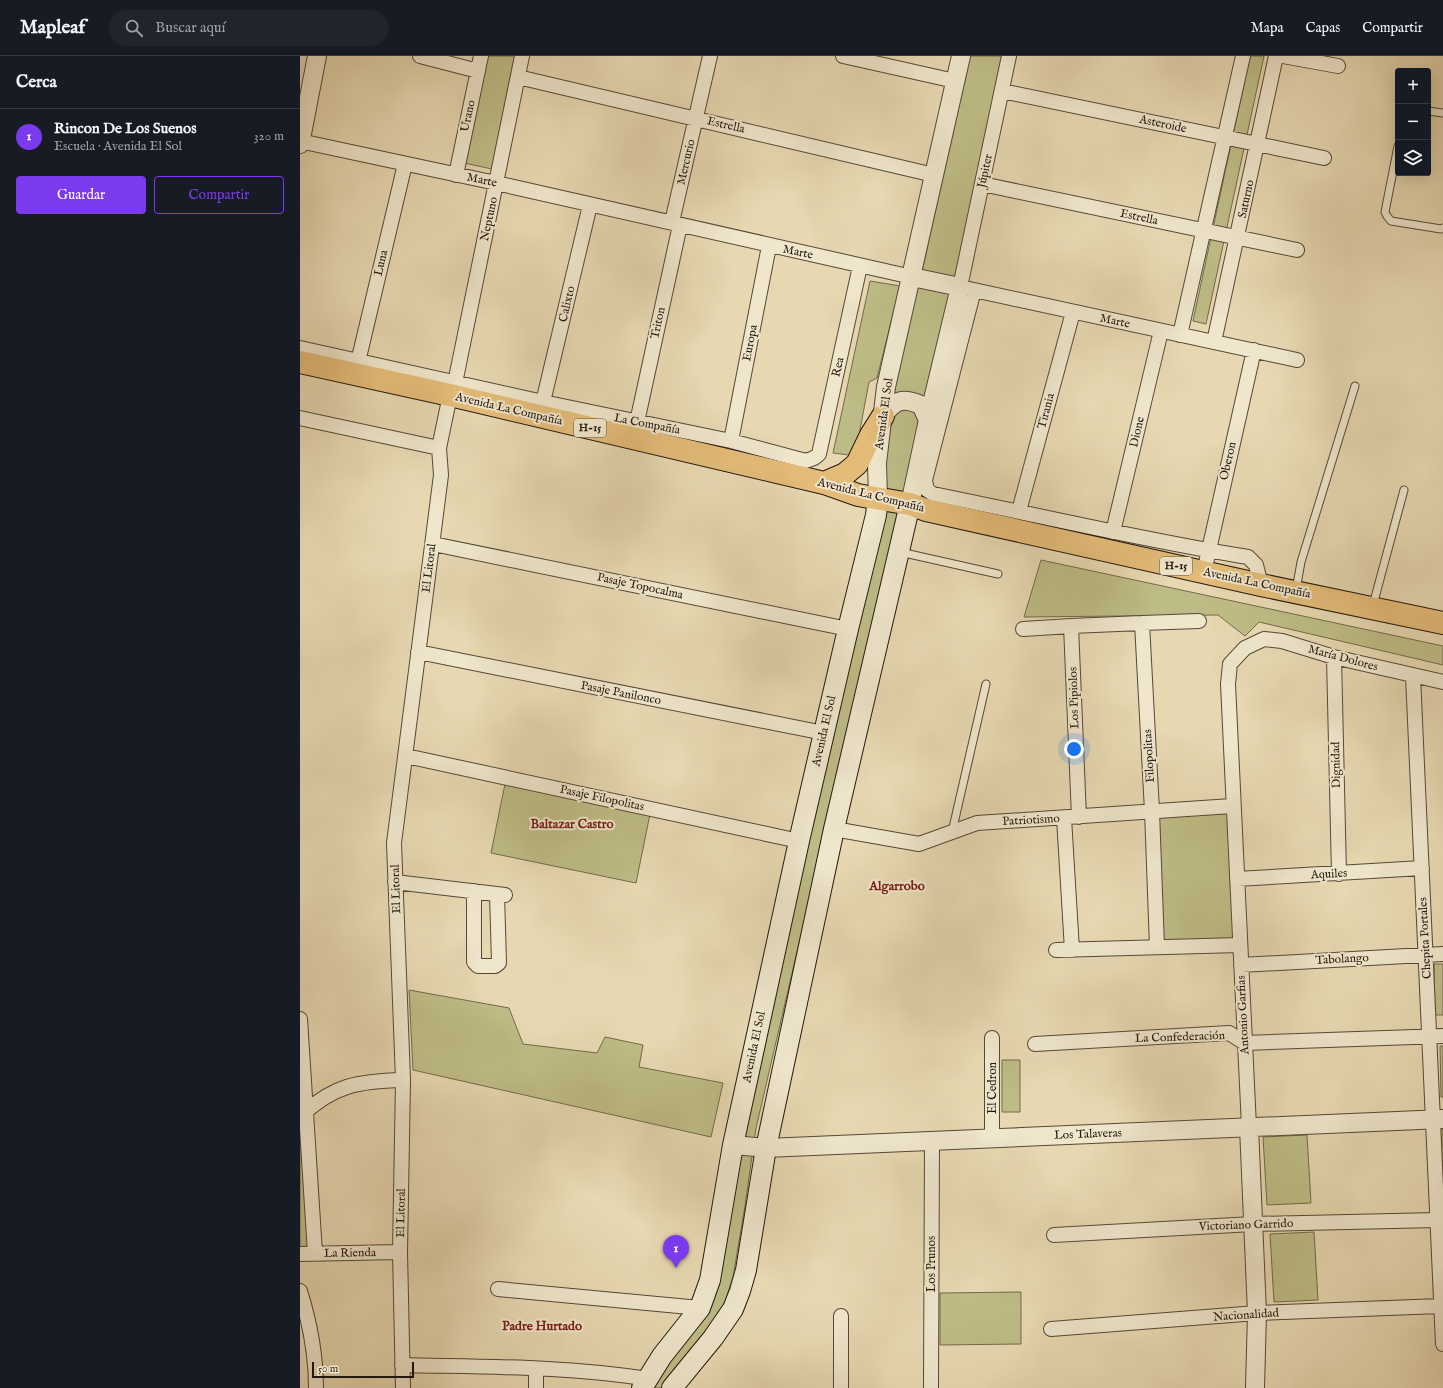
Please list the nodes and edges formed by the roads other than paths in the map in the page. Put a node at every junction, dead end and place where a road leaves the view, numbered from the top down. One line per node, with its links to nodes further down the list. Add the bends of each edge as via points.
1 (317, 56): 21 (street)
2 (420, 56): 13 (street)
3 (481, 56): 13 (street, Urano)
4 (522, 56): 14 (street, Neptuno)
5 (710, 56): 19 (street, Mercurio)
6 (843, 56): 15 (street)
7 (961, 56): 15 (street, Avenida El Sol)
8 (1009, 56): 16 (street, Júpiter)
9 (1243, 56): 20 (street)
10 (1276, 56): 22 (street, Saturno)
11 (1283, 56): 12 (street)
12 (1338, 66)
13 (478, 72): 27 (street, Urano)
14 (518, 77): 19 (street, Estrella); 28 (street, Neptuno)
15 (955, 81): 26 (street, Avenida El Sol)
16 (1002, 91): 20 (street, Asteroide); 29 (street, Júpiter)
17 (1431, 111): 18 (lane)
18 (1443, 113)
19 (696, 118): 26 (street, Estrella); 31 (street, Mercurio)
20 (1224, 137): 22 (street, Asteroide); 33 (street)
21 (300, 142): 25 (street, Marte)
22 (1258, 144): 23 (street, Asteroide); 34 (street, Saturno)
23 (1324, 158)
24 (1395, 161): 32 (lane, via 1385,212 1387,216 1391,221)
25 (405, 164): 27 (street, Marte); 48 (street, Luna)
26 (934, 174): 38 (street, Avenida El Sol)
27 (456, 175): 28 (street, Marte)
28 (496, 183): 30 (street, Marte); 50 (street, Neptuno)
29 (982, 184): 33 (street, Estrella); 39 (street, Júpiter)
30 (590, 205): 31 (street, Marte); 51 (street, Calixto)
31 (676, 223): 35 (street, Marte); 55 (street, Triton)
32 (1443, 228)
33 (1203, 231): 34 (street, Estrella); 42 (street)
34 (1238, 238): 36 (street, Estrella); 43 (street, Saturno)
35 (769, 246): 37 (street, Marte); 56 (street, Europa)
36 (1297, 250)
37 (860, 266): 38 (street, Marte); 58 (street, Rea, via 819,454)
38 (912, 277): 39 (street, Marte); 52 (street, Avenida El Sol, via 886,387)
39 (967, 289): 40 (street, Marte); 54 (street); 63 (street, Júpiter, via 925,480 927,490 933,494)
40 (1073, 312): 41 (street, Marte); 63 (street, Tirania)
41 (1161, 331): 42 (street, Marte); 64 (street, Dione)
42 (1180, 335): 43 (street, Marte)
43 (1214, 342): 45 (street, Marte)
44 (300, 348): 48 (street, La Compañía)
45 (1254, 350): 46 (street, Marte); 66 (street, Oberon)
46 (1297, 360)
47 (300, 362): 50 (main road, Avenida La Compañía / H-15)
48 (358, 362): 50 (street, La Compañía)
49 (1355, 386): 71 (lane, via 1301,562)
50 (452, 389): 51 (street, La Compañía); 57 (street, El Litoral); 59 (main road, Avenida La Compañía / H-15)
51 (543, 402): 55 (street, La Compañía)
52 (883, 416): 54 (street, via 889,408 904,400 921,405); 59 (main road, via 870,435 857,464 845,474); 61 (street, Avenida El Sol, via 878,463)
53 (300, 418): 57 (street)
54 (928, 420): 62 (street)
55 (637, 422): 56 (street, La Compañía)
56 (732, 441): 58 (street, La Compañía)
57 (439, 448): 65 (street, El Litoral, via 441,475)
58 (806, 461)
59 (824, 483): 61 (main road, Avenida La Compañía / H-15, via 858,495)
60 (1404, 490): 72 (lane)
61 (878, 498): 62 (main road, Avenida La Compañía / H-15); 77 (main road, Avenida El Sol)
62 (910, 504): 67 (main road); 68 (main road, Avenida La Compañía / H-15, via 926,510)
63 (1019, 511): 64 (street)
64 (1113, 532): 66 (street)
65 (432, 544): 77 (street, Pasaje Topocalma); 80 (street, El Litoral)
66 (1208, 551): 68 (street, Oberon); 70 (street, via 1253,560)
67 (900, 552): 69 (lane); 91 (main road)
68 (1204, 572): 70 (main road, Avenida La Compañía / H-15)
69 (998, 574)
70 (1261, 585): 71 (main road, Avenida La Compañía / H-15)
71 (1295, 592): 72 (main road, Avenida La Compañía / H-15)
72 (1372, 607): 75 (main road, Avenida La Compañía / H-15)
73 (1200, 621): 74 (street)
74 (1142, 623): 76 (street); 88 (street, Filopolitas)
75 (1443, 623)
76 (1071, 626): 78 (street); 89 (street, Los Pipiolos)
77 (848, 629): 85 (main road, Avenida El Sol)
78 (1023, 629)
79 (1245, 648): 81 (street, María Dolores, via 1264,639 1282,641); 87 (street, Antonio Garfias, via 1230,664 1228,684)
80 (418, 652): 85 (street, Pasaje Panilonco); 86 (street, El Litoral)
81 (1334, 657): 82 (street, María Dolores); 95 (street, Dignidad)
82 (1413, 676): 83 (street, María Dolores); 94 (street, Chepita Portales)
83 (1443, 682)
84 (986, 684): 92 (lane)
85 (824, 733): 93 (main road, Avenida El Sol)
86 (406, 756): 93 (street, Pasaje Filopolitas); 97 (street, El Litoral, via 394,843)
87 (1232, 806): 88 (street, Patriotismo); 96 (street, Antonio Garfias)
88 (1152, 811): 89 (street, Patriotismo); 100 (street, Filopolitas)
89 (1079, 817): 90 (street, Patriotismo)
90 (1064, 818): 92 (street, Patriotismo, via 977,823); 102 (street)
91 (834, 829): 92 (street, Patriotismo, via 919,844); 118 (main road)
92 (952, 832)
93 (799, 841): 117 (main road, Avenida El Sol)
94 (1422, 868): 95 (street, Aquiles); 104 (street, Chepita Portales)
95 (1339, 874): 96 (street, Aquiles)
96 (1237, 879): 99 (street, Antonio Garfias)
97 (396, 882): 98 (street); 111 (street, El Litoral)
98 (474, 891): 98 (street, via 501,894 499,963 495,966 478,966 474,962)
99 (1240, 945): 100 (street); 105 (street, Antonio Garfias)
100 (1157, 947): 102 (street)
101 (1056, 950): 102 (street)
102 (1072, 950)
103 (1443, 954): 104 (street, Tabolango)
104 (1426, 955): 105 (street, Tabolango); 107 (street, Chepita Portales)
105 (1241, 965): 109 (street, Antonio Garfias)
106 (300, 1019): 112 (street)
107 (1436, 1037): 109 (street); 113 (street, Chepita Portales)
108 (992, 1038): 115 (street, El Cedron)
109 (1245, 1043): 110 (street, La Confederación, via 1229,1033); 114 (street, Antonio Garfias)
110 (1034, 1044)
111 (402, 1080): 112 (street, via 368,1081 338,1090 320,1099); 122 (street, El Litoral)
112 (303, 1115): 123 (street)
113 (1438, 1119): 114 (street, Los Talaveras); 119 (street, Chepita Portales)
114 (1249, 1127): 115 (street, Los Talaveras); 120 (street, Antonio Garfias)
115 (992, 1138): 116 (street, Los Talaveras)
116 (932, 1141): 118 (street, Los Talaveras); 142 (street, Los Prunos)
117 (733, 1145): 118 (street, Los Talaveras); 128 (main road, Avenida El Sol, via 710,1280)
118 (766, 1148): 140 (main road, via 746,1270 733,1309)
119 (1438, 1220): 120 (street, Victoriano Garrido); 127 (street, Chepita Portales)
120 (1253, 1224): 121 (street, Victoriano Garrido); 129 (street, Antonio Garfias)
121 (1054, 1235)
122 (400, 1252): 123 (street, La Rienda); 134 (street, El Litoral)
123 (315, 1253): 124 (street, La Rienda)
124 (300, 1254)
125 (498, 1289): 128 (street)
126 (300, 1290): 131 (street)
127 (1441, 1306): 129 (street, Nacionalidad); 133 (street, Chepita Portales)
128 (700, 1308): 136 (main road, Avenida El Sol, via 662,1356)
129 (1257, 1313): 132 (street, Nacionalidad); 143 (street, Antonio Garfias)
130 (841, 1316): 141 (street)
131 (305, 1325): 137 (street, via 316,1372)
132 (1051, 1329)
133 (1443, 1344)
134 (402, 1365): 135 (street); 138 (street, El Litoral)
135 (536, 1368): 136 (street, via 601,1372); 139 (street)
136 (645, 1383)
137 (316, 1388)
138 (403, 1388)
139 (536, 1388)
140 (672, 1388)
141 (841, 1388)
142 (931, 1388)
143 (1255, 1388)

